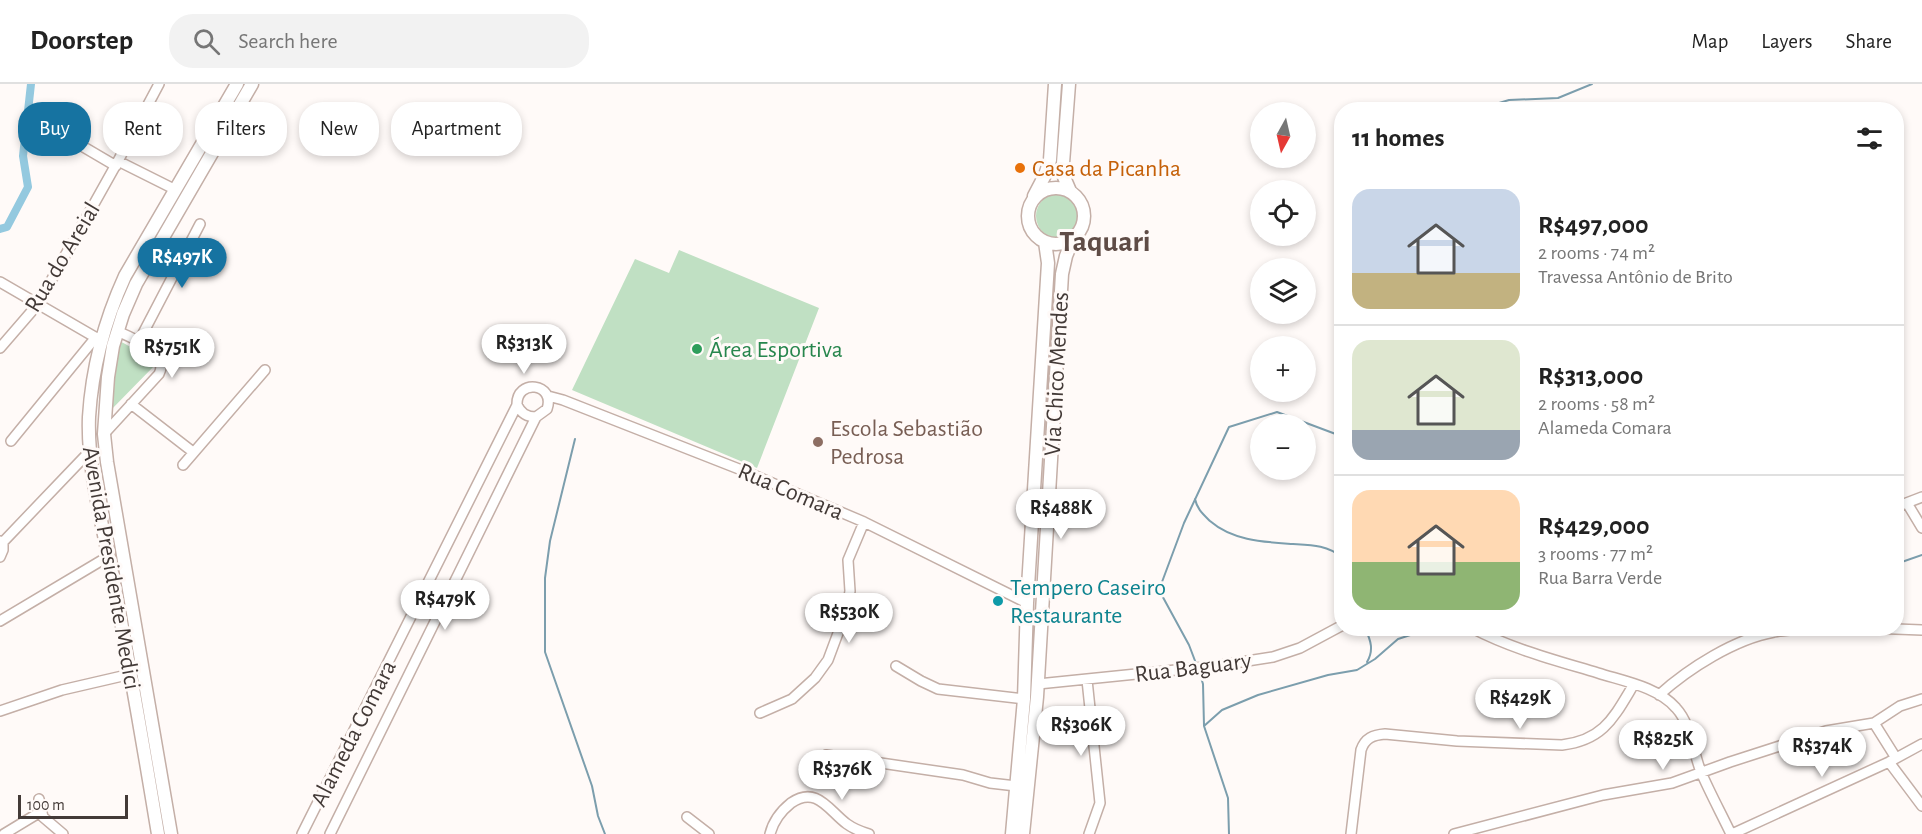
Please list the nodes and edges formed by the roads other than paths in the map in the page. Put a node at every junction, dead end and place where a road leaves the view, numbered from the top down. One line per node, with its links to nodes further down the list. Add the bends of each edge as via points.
1 (159, 84): 7 (street, Rua do Areial)
2 (237, 84): 8 (main road, Avenida Presidente Medici)
3 (252, 84): 16 (main road, Avenida Presidente Medici, via 136,284)
4 (1055, 84): 10 (main road, via 1050,160)
5 (1069, 84): 9 (main road, via 1063,163)
6 (91, 150): 7 (street)
7 (117, 164): 8 (street); 15 (street, Rua do Areial)
8 (176, 190): 17 (main road, Avenida Presidente Medici, via 125,276)
9 (1070, 191): 10 (main road, via 1046,190); 12 (main road, via 1084,209 1081,231)
10 (1032, 202): 13 (main road, via 1029,226)
11 (200, 224): 18 (street)
12 (1073, 239): 13 (main road, via 1064,244); 48 (main road, Via Chico Mendes, via 1062,274)
13 (1045, 242): 38 (main road, Via Chico Mendes, via 1048,263)
14 (0, 282): 15 (street)
15 (38, 304): 17 (street); 19 (street, Rua do Areial)
16 (117, 331): 18 (street); 25 (main road, Avenida Presidente Medici, via 108,377)
17 (99, 339): 26 (street); 27 (main road, Avenida Presidente Medici, via 89,414)
18 (139, 341): 22 (street, via 158,355 162,368)
19 (0, 348)
20 (265, 370): 28 (street)
21 (548, 396): 23 (street, Alameda Comara, via 539,388 529,387 518,396); 24 (street, Alameda Comara, via 547,409); 33 (street, Rua Comara)
22 (131, 404): 25 (street); 28 (street)
23 (517, 405): 24 (street, via 522,413); 69 (street, Alameda Comara)
24 (536, 417): 70 (street, Alameda Comara)
25 (104, 434): 68 (main road, Avenida Presidente Medici)
26 (11, 441)
27 (90, 451): 35 (street); 36 (main road, Avenida Presidente Medici)
28 (193, 452): 29 (street)
29 (183, 465)
30 (1922, 497): 31 (street)
31 (1907, 503): 32 (street); 34 (street)
32 (1904, 504)
33 (864, 522): 38 (street, Rua Comara); 54 (street, via 848,560 847,609 828,660 792,699)
34 (1922, 528)
35 (1, 542): 37 (street)
36 (109, 556): 39 (street); 46 (main road, Avenida Presidente Medici)
37 (0, 557)
38 (1027, 603): 51 (main road, Via Chico Mendes)
39 (0, 621)
40 (1904, 629): 42 (street)
41 (1334, 630): 47 (street, Rua Baguary, via 1273,657)
42 (1922, 630)
43 (1486, 636): 49 (street)
44 (1758, 636): 50 (street, via 1726,648)
45 (896, 666): 51 (street, via 938,689)
46 (131, 674): 53 (street, via 62,690); 67 (main road, Avenida Presidente Medici)
47 (1087, 680): 48 (street, Rua Baguary); 76 (street, via 1100,803)
48 (1038, 684): 75 (main road, Via Chico Mendes)
49 (1634, 684): 50 (street); 77 (street, via 1608,724 1594,736 1574,744 1457,741 1390,734 1367,739)
50 (1659, 695): 59 (street, via 1677,709)
51 (1024, 699): 60 (main road, Via Chico Mendes)
52 (1922, 699): 55 (street, via 1900,706)
53 (0, 711)
54 (760, 713)
55 (1874, 723): 58 (street); 59 (street, via 1826,731)
56 (1922, 744): 58 (street)
57 (826, 756): 60 (street)
58 (1892, 760): 62 (street); 79 (street)
59 (1702, 773): 78 (street); 79 (street)
60 (1016, 786): 74 (main road, Via Chico Mendes)
61 (39, 799): 63 (street)
62 (1922, 806)
63 (42, 811): 65 (street); 66 (street, via 44,818)
64 (687, 816): 71 (street)
65 (4, 834)
66 (63, 834)
67 (158, 834)
68 (171, 834)
69 (302, 834)
70 (330, 834)
71 (709, 834)
72 (770, 834): 73 (street, via 787,806 808,796)
73 (869, 834)
74 (1012, 834)
75 (1023, 834)
76 (1089, 834)
77 (1351, 834)
78 (1454, 834)
79 (1731, 834)

